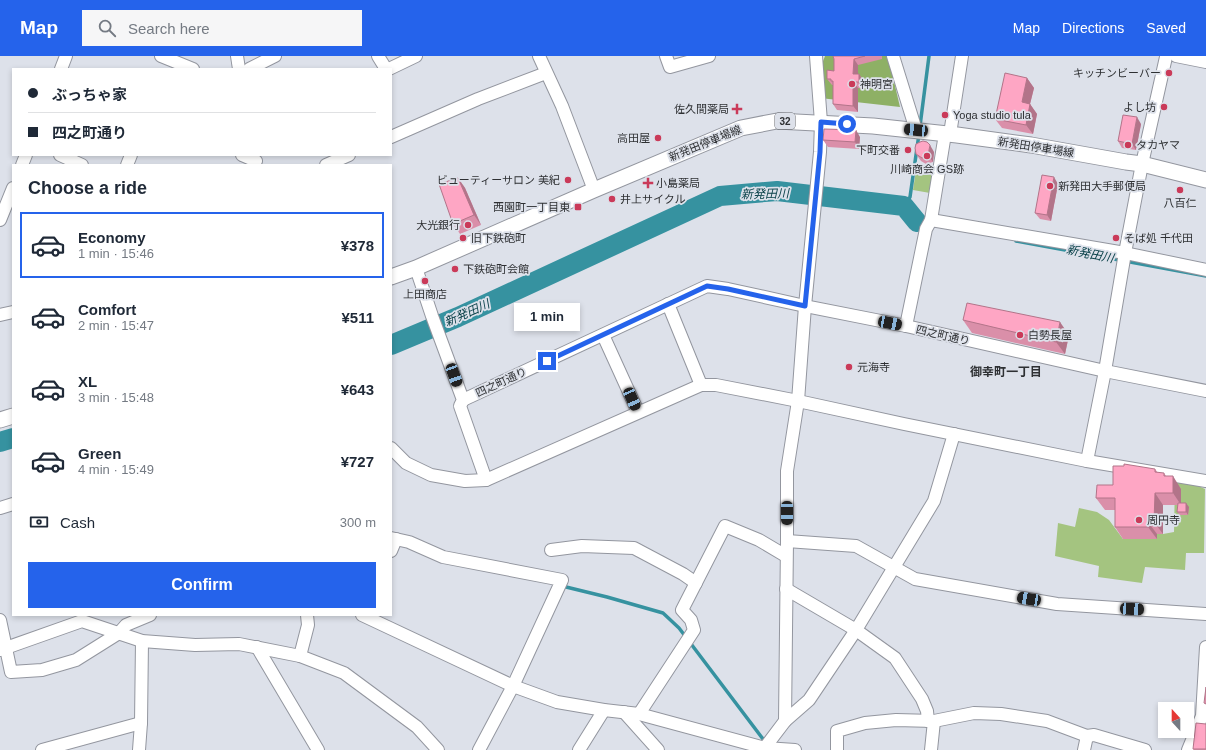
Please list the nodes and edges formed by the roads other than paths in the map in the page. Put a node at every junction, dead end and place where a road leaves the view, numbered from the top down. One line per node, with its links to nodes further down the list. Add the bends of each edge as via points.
1 (66, 56): 16 (street)
2 (237, 56): 17 (street)
3 (275, 56): 18 (street)
4 (378, 56): 19 (street)
5 (416, 56): 20 (street)
6 (538, 56): 21 (street)
7 (666, 56): 8 (street, via 670,67)
8 (709, 56)
9 (816, 56): 22 (street)
10 (893, 56): 23 (street)
11 (962, 56): 24 (street)
12 (1169, 56): 14 (street); 32 (street)
13 (164, 61): 15 (street)
14 (1206, 62)
15 (189, 64)
16 (61, 68)
17 (239, 68)
18 (251, 68)
19 (385, 68)
20 (391, 68)
21 (546, 73): 25 (street); 35 (street, via 562,106)
22 (821, 122): 23 (main road, 新発田停車場線 / 32); 35 (main road, 新発田停車場線 / 32, via 777,121 741,128); 44 (street)
23 (916, 130): 24 (main road, 新発田停車場線 / 32)
24 (948, 134): 32 (main road, 新発田停車場線 / 32); 38 (street)
25 (392, 137)
26 (62, 156): 30 (street)
27 (245, 156): 29 (street)
28 (347, 156): 31 (street)
29 (256, 160)
30 (80, 164)
31 (328, 164)
32 (1142, 164): 33 (main road, 新発田停車場線 / 32); 39 (street)
33 (1206, 180)
34 (12, 190): 36 (street)
35 (594, 190): 40 (main road, 新発田停車場線 / 32)
36 (7, 201): 37 (street)
37 (0, 220)
38 (928, 224): 39 (street); 47 (street)
39 (1124, 258): 41 (street); 49 (street)
40 (416, 268): 42 (main road, 新発田停車場線 / 32); 52 (street)
41 (1206, 270)
42 (392, 277)
43 (668, 304): 44 (street, 四之町通り, via 707,286); 48 (street, 四之町通り); 50 (street)
44 (805, 306): 47 (street, 四之町通り); 53 (street)
45 (12, 312): 46 (street)
46 (0, 315)
47 (906, 326): 49 (street, 四之町通り)
48 (603, 335): 52 (street, 四之町通り); 54 (street)
49 (1105, 371): 51 (street, 四之町通り); 59 (street)
50 (701, 385): 53 (street, via 716,385); 54 (street)
51 (1206, 390)
52 (463, 400): 60 (street, via 460,406)
53 (798, 401): 57 (street); 65 (street, via 787,471)
54 (638, 412): 60 (street)
55 (12, 416): 56 (main road)
56 (0, 420)
57 (954, 434): 59 (street); 68 (street, via 934,501)
58 (392, 449): 60 (street, via 406,463 432,475 465,481)
59 (1087, 461): 61 (street)
60 (486, 480)
61 (1206, 481)
62 (12, 504): 63 (street)
63 (0, 508)
64 (393, 539): 84 (street, via 409,542 443,557 562,580)
65 (787, 541): 67 (street); 68 (street, via 856,546)
66 (551, 550): 69 (street, via 582,546 634,548)
67 (786, 556): 69 (street, via 759,540 726,526); 70 (street)
68 (895, 568): 71 (street, via 915,579 1057,604); 78 (street)
69 (696, 583): 87 (street, via 682,610 691,620 694,630)
70 (786, 589): 78 (street); 88 (street)
71 (1206, 614)
72 (133, 616): 77 (street)
73 (148, 616): 77 (street)
74 (307, 616): 83 (street, via 308,625)
75 (365, 616): 84 (street)
76 (0, 620): 82 (street)
77 (122, 629): 79 (street); 82 (street, via 82,621); 82 (street, via 76,660 42,670 11,672)
78 (856, 630): 88 (street, via 809,700); 89 (street, via 895,658 922,699)
79 (142, 641): 80 (street, via 195,645 239,644); 90 (street)
80 (257, 647): 83 (street); 95 (street)
81 (1206, 647): 105 (street, via 1202,716)
82 (3, 649)
83 (300, 656): 96 (street, via 344,673 416,727)
84 (513, 686): 85 (street, via 557,702); 97 (street)
85 (604, 710): 86 (street); 98 (street)
86 (624, 712): 87 (street); 99 (street)
87 (639, 714): 92 (street)
88 (784, 721): 92 (street)
89 (931, 721): 91 (street, via 974,713 1001,714 1047,721); 101 (street, via 873,722 837,731); 102 (street)
90 (141, 723): 93 (street); 94 (street)
91 (1087, 736): 103 (street); 104 (street, via 1094,735)
92 (764, 749): 100 (street)
93 (42, 750)
94 (139, 750)
95 (318, 750)
96 (438, 750)
97 (479, 750)
98 (579, 750)
99 (658, 750)
100 (795, 750)
101 (837, 750)
102 (931, 750)
103 (1084, 750)
104 (1144, 750)
105 (1188, 750)

